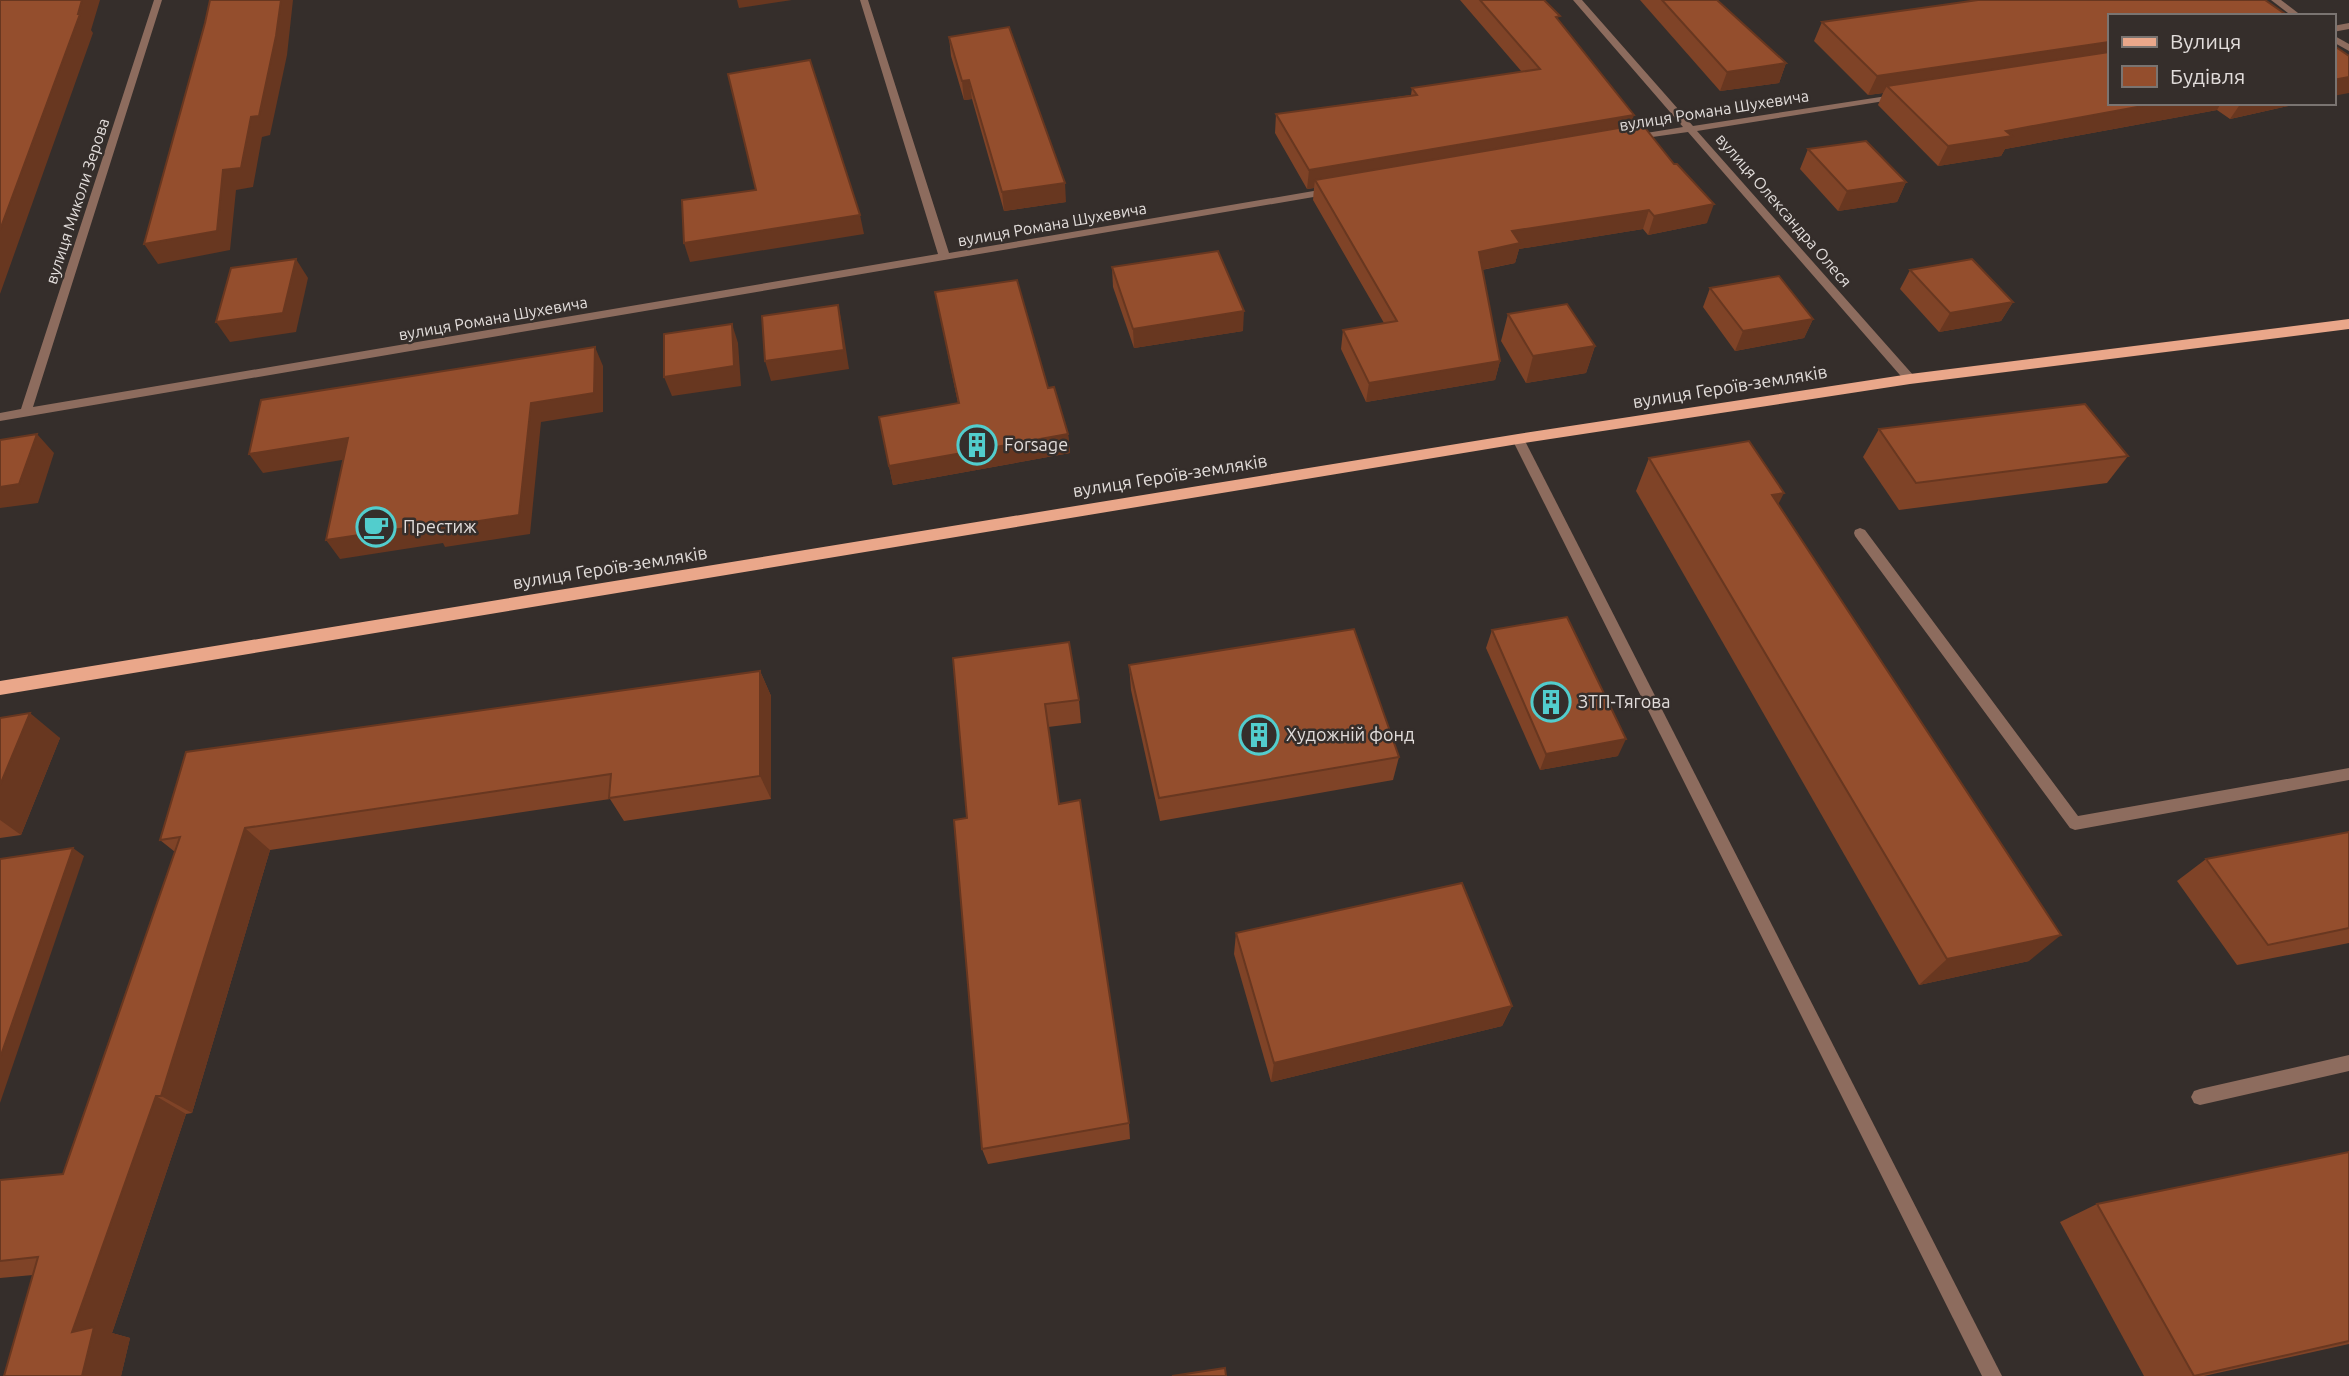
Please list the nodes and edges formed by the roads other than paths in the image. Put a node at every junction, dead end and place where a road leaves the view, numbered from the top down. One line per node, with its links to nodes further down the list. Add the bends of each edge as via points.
1 (158, 0): 13 (street, вулиця Миколи Зерова)
2 (864, 0): 10 (street)
3 (1577, 0): 7 (street, вулиця Олександра Олеся)
4 (2275, 0): 5 (street)
5 (2295, 14)
6 (1908, 95): 7 (street, вулиця Романа Шухевича)
7 (1692, 128): 8 (street, вулиця Романа Шухевича); 12 (street, вулиця Олександра Олеся)
8 (1625, 140)
9 (1339, 190): 10 (street, вулиця Романа Шухевича)
10 (946, 258): 13 (street, вулиця Романа Шухевича)
11 (2349, 324): 12 (main road, вулиця Героїв-земляків)
12 (1910, 379): 15 (main road, вулиця Героїв-земляків)
13 (26, 412): 14 (street, вулиця Романа Шухевича)
14 (0, 417)
15 (1518, 439): 17 (main road, вулиця Героїв-земляків); 21 (street)
16 (1860, 533): 18 (street, via 2075,823)
17 (0, 688)
18 (2349, 774)
19 (2349, 1063): 20 (street)
20 (2200, 1097)
21 (1992, 1376)

